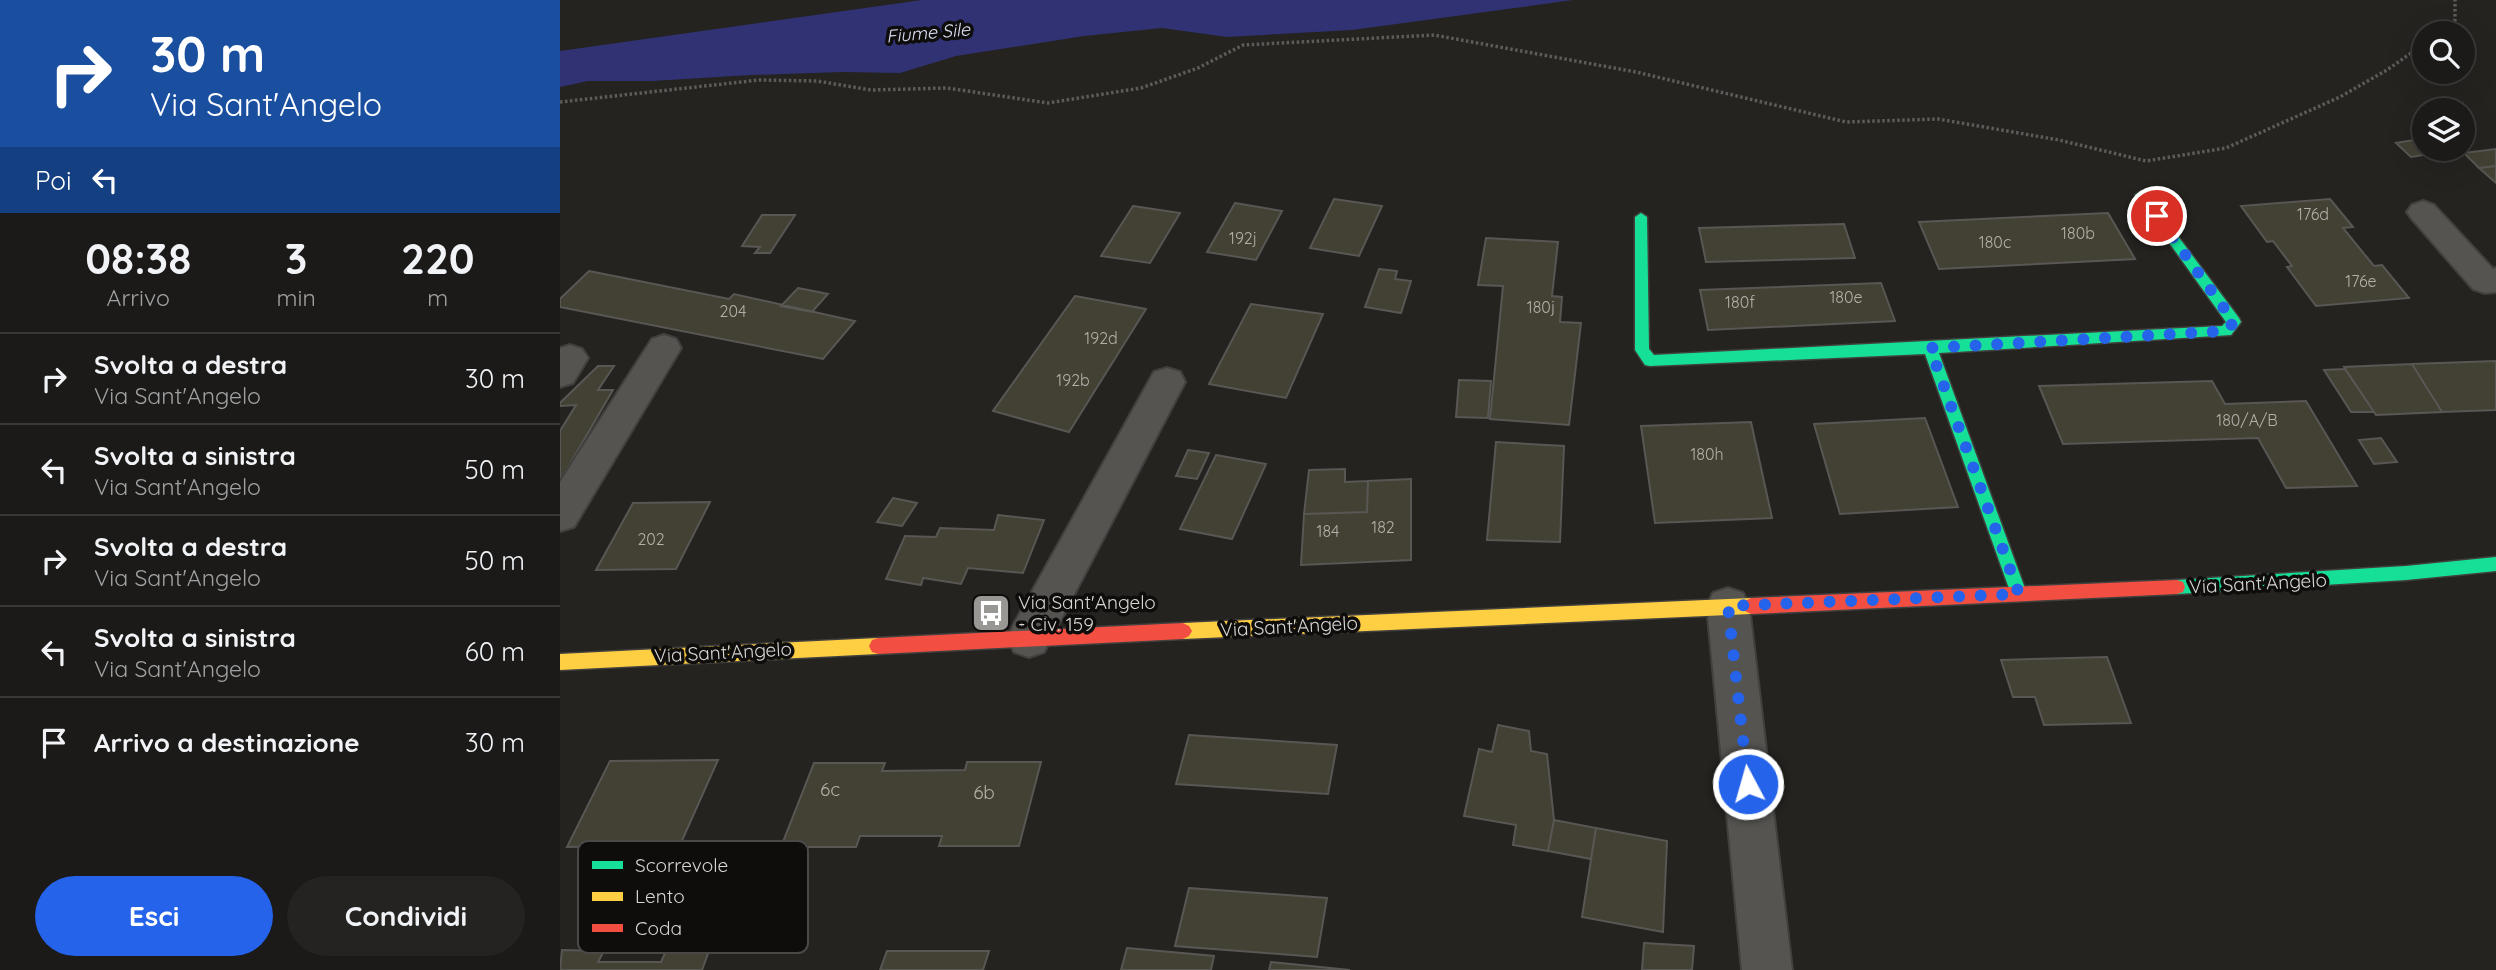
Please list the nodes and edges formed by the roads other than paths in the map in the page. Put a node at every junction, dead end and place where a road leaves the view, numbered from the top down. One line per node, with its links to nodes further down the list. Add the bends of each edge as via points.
1 (2141, 195): 6 (street, via 2234,322 2226,331)
2 (2423, 212): 4 (street, via 2485,281)
3 (1641, 217): 6 (street, via 1642,350 1650,361)
4 (2496, 280)
5 (664, 348): 8 (street)
6 (1930, 348): 12 (street)
7 (1167, 382): 14 (street)
8 (560, 516)
9 (2496, 564): 10 (street, Via Sant'Angelo)
10 (2467, 567): 11 (street); 12 (street, Via Sant'Angelo)
11 (2496, 577)
12 (2019, 594): 13 (street, Via Sant'Angelo)
13 (1728, 606): 14 (street, Via Sant'Angelo); 16 (street)
14 (1029, 638): 15 (street, Via Sant'Angelo)
15 (560, 662)
16 (1767, 970)

